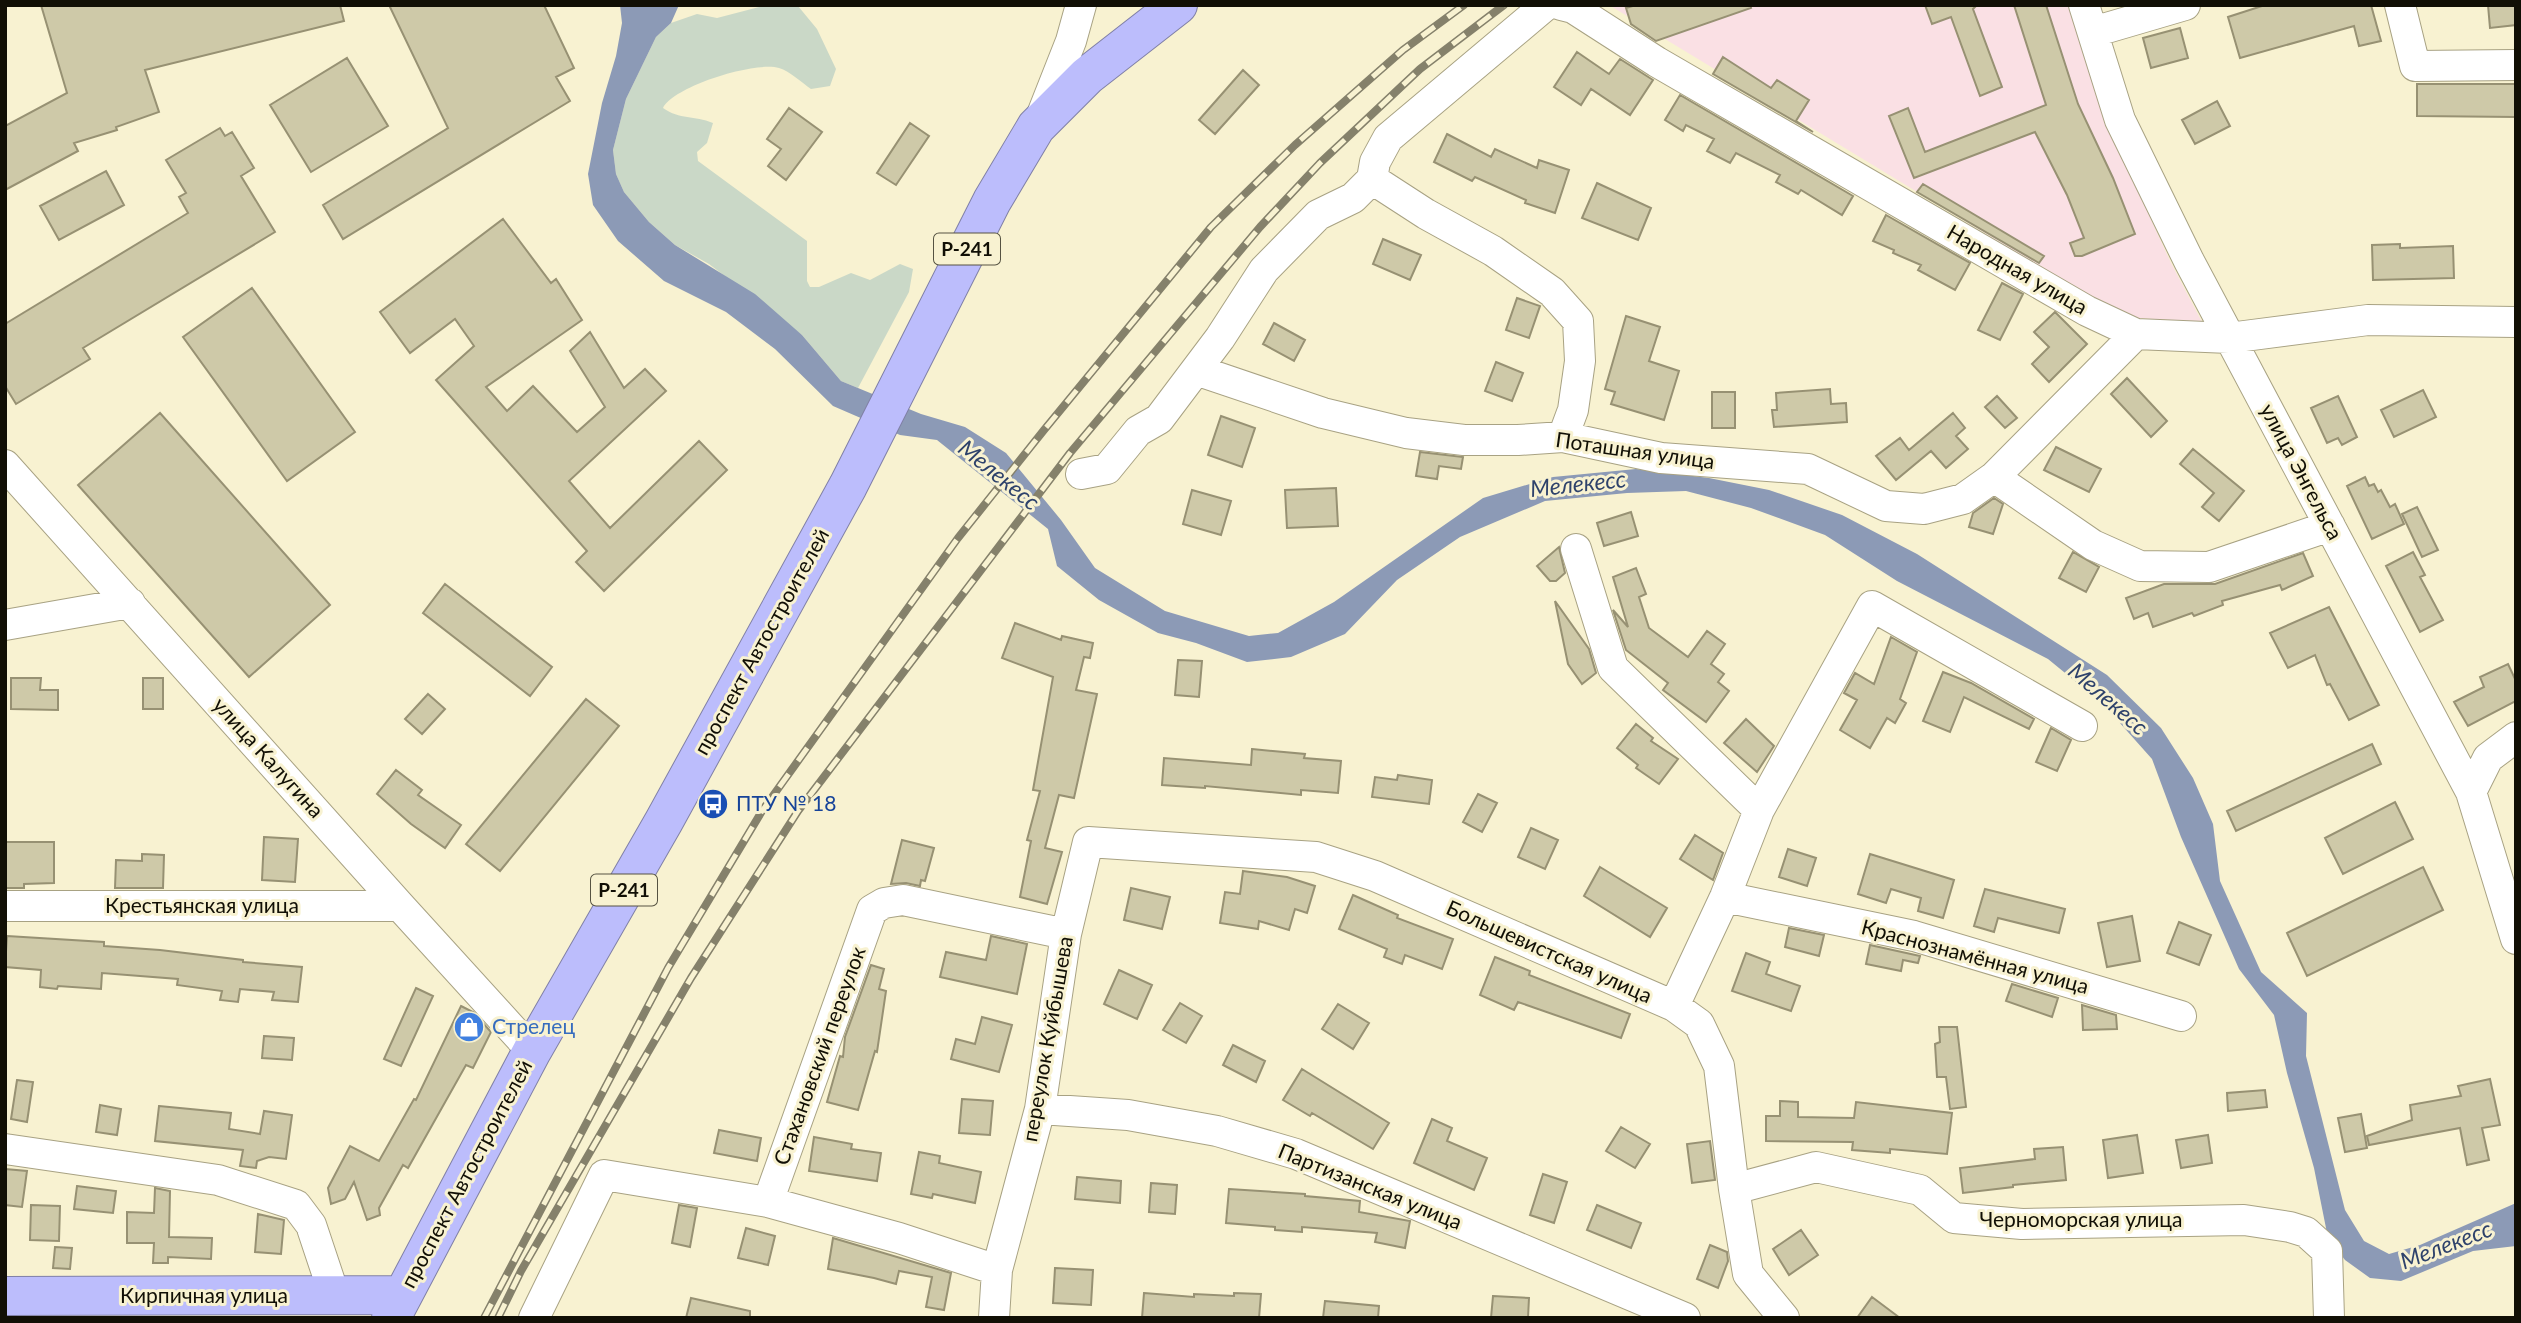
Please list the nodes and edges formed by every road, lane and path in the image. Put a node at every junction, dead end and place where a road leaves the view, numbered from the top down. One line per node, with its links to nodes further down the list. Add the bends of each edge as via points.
1 (1081, 5): 8 (street)
2 (1178, 5): 8 (highway, проспект Автостроителей / Р-241, via 1087,76)
3 (2185, 5): 6 (street)
4 (2400, 5): 7 (street, via 2416,66)
5 (1560, 6): 9 (street, via 1388,138 1375,162); 11 (street, Народная улица, via 2039,284)
6 (2088, 19): 12 (street, улица Энгельса, via 2120,120)
7 (2516, 65)
8 (1036, 127): 34 (highway, проспект Автостроителей / Р-241, via 992,201 848,486)
9 (1373, 180): 13 (street, via 1353,198 1318,215 1264,270); 14 (street, via 1493,251 1552,292 1578,321 1580,361 1573,410)
10 (2516, 322): 12 (street, Народная улица, via 2368,320)
11 (2136, 334): 12 (street, Народная улица); 17 (street, Поташная улица)
12 (2229, 338): 18 (street, улица Энгельса)
13 (1196, 370): 14 (street, Поташная улица, via 1323,413 1406,433 1464,440); 16 (street, via 1159,419 1138,431 1107,469)
14 (1563, 438): 17 (street, Поташная улица, via 1661,458 1808,469 1886,506 1924,509 1963,499)
15 (5, 465): 20 (street, улица Калугина)
16 (1081, 474)
17 (1994, 477): 18 (street, via 2093,545 2140,566 2209,567)
18 (2330, 526): 24 (street, улица Энгельса)
19 (1576, 549): 25 (street, via 1613,668)
20 (130, 603): 21 (street); 29 (street, улица Калугина)
21 (5, 625)
22 (2082, 726): 25 (street, via 1872,606)
23 (2516, 737): 24 (street, via 2488,758)
24 (2470, 792): 31 (street, улица Энгельса)
25 (1759, 810): 27 (street)
26 (1088, 842): 30 (street, переулок Куйбышева); 32 (street, Большевистская улица, via 1316,857 1375,876)
27 (1725, 897): 32 (street); 33 (street, Краснознамённая улица, via 1914,936)
28 (5, 906): 29 (street, Крестьянская улица)
29 (400, 906): 34 (street, улица Калугина)
30 (1066, 934): 35 (street, переулок Куйбышева); 38 (street, Стахановский переулок, via 904,900 872,910)
31 (2516, 939)
32 (1674, 1006): 37 (street, Большевистская улица, via 1699,1024 1719,1066)
33 (2181, 1016)
34 (532, 1051): 42 (highway, проспект Автостроителей / Р-241)
35 (1040, 1109): 39 (street, переулок Куйбышева); 45 (street, Партизанская улица, via 1128,1115 1217,1131 1296,1154)
36 (5, 1149): 41 (street, via 218,1180 296,1205 311,1224)
37 (1734, 1189): 46 (street, Большевистская улица, via 1748,1274); 47 (street, Черноморская улица, via 1816,1167 1920,1190 1954,1218 2022,1224 2244,1220 2290,1227 2306,1232 2327,1251)
38 (768, 1202): 39 (street); 43 (street, via 604,1175)
39 (996, 1270): 44 (street, переулок Куйбышева)
40 (5, 1296): 41 (highway, Кирпичная улица / Р-241)
41 (335, 1297): 42 (highway, Кирпичная улица / Р-241)
42 (397, 1307)
43 (534, 1318)
44 (994, 1318)
45 (1685, 1318)
46 (1784, 1318)
47 (2329, 1318)

